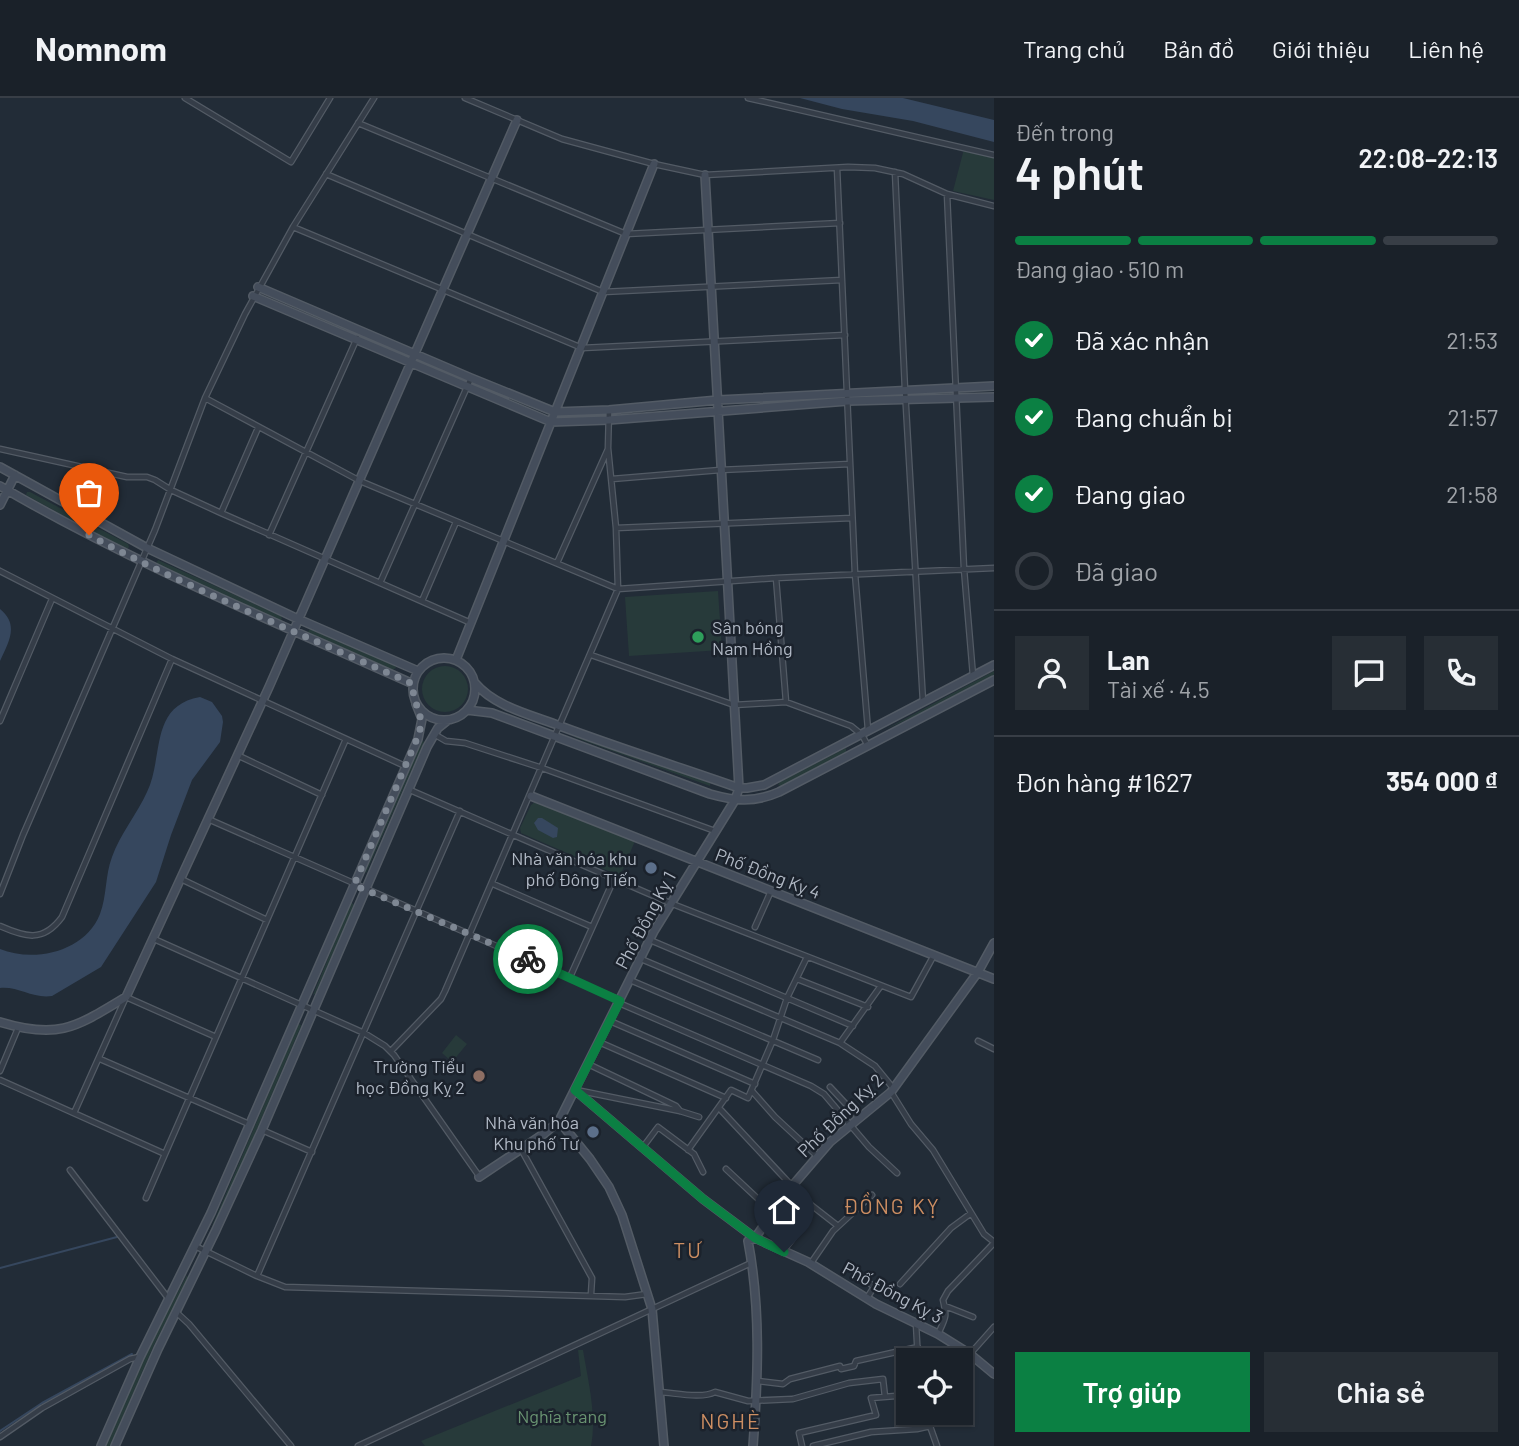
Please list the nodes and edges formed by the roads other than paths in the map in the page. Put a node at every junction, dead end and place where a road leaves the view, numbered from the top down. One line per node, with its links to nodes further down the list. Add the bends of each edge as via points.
1 (185, 98): 2 (street, via 291,162)
2 (330, 98)
3 (374, 98): 7 (street)
4 (465, 98): 6 (street)
5 (748, 98): 8 (street)
6 (517, 120): 9 (street, via 562,139); 14 (street)
7 (358, 123): 12 (street); 14 (street)
8 (994, 155)
9 (654, 164): 13 (street); 20 (street)
10 (837, 168): 11 (street); 13 (street); 17 (street)
11 (895, 172): 15 (street); 39 (street)
12 (327, 174): 18 (street); 21 (street)
13 (705, 175): 19 (street)
14 (492, 180): 20 (street); 21 (street)
15 (947, 194): 16 (street); 38 (street)
16 (994, 206)
17 (840, 223): 19 (street); 22 (street)
18 (293, 227): 24 (street); 25 (street)
19 (708, 231): 20 (street); 23 (street)
20 (626, 234): 26 (street)
21 (467, 235): 25 (street); 26 (street)
22 (842, 280): 23 (street); 29 (street)
23 (710, 286): 26 (street); 31 (street)
24 (258, 287): 27 (street); 28 (street)
25 (443, 291): 32 (street); 33 (street)
26 (603, 292): 32 (street)
27 (253, 296): 30 (street); 43 (street)
28 (360, 330): 30 (street); 33 (street)
29 (845, 335): 31 (street); 40 (street)
30 (356, 340): 34 (street); 54 (street)
31 (714, 341): 32 (street); 45 (street)
32 (582, 348): 48 (street)
33 (416, 354): 34 (street); 35 (street)
34 (412, 363): 37 (street); 60 (street)
35 (471, 378): 37 (street); 48 (street)
36 (994, 386): 38 (street)
37 (467, 388): 50 (street); 63 (street)
38 (956, 388): 39 (street); 41 (street)
39 (905, 390): 40 (street); 44 (street)
40 (848, 397): 44 (street); 45 (street); 47 (street); 55 (street)
41 (956, 397): 42 (street); 44 (street); 77 (street)
42 (994, 397)
43 (205, 398): 51 (street); 62 (street)
44 (905, 399): 79 (street)
45 (718, 400): 46 (street); 47 (street)
46 (609, 410): 48 (street); 49 (street)
47 (718, 411): 49 (street); 57 (street)
48 (555, 412): 50 (street)
49 (609, 420): 50 (street); 52 (street)
50 (551, 422): 71 (street)
51 (258, 428): 54 (street); 65 (street)
52 (608, 448): 59 (street); 75 (street)
53 (0, 449): 62 (street, via 128,477 148,477)
54 (306, 453): 60 (street); 70 (street)
55 (850, 464): 57 (street); 66 (street)
56 (0, 467): 58 (street)
57 (720, 470): 59 (street); 68 (street)
58 (15, 475): 61 (street); 72 (street)
59 (612, 479): 69 (street)
60 (360, 481): 63 (street); 73 (street)
61 (3, 488): 64 (street); 74 (street)
62 (171, 491): 65 (street); 72 (street)
63 (415, 504): 67 (street); 82 (street)
64 (0, 505)
65 (221, 513): 70 (street)
66 (852, 518): 68 (street); 80 (street)
67 (456, 522): 71 (street); 86 (street)
68 (723, 524): 69 (street); 83 (street)
69 (616, 528): 84 (street)
70 (269, 535): 73 (street)
71 (504, 542): 75 (street); 88 (street)
72 (148, 548): 74 (street); 87 (street)
73 (325, 560): 82 (street); 87 (street)
74 (142, 562): 89 (street); 90 (street)
75 (557, 563): 84 (street)
76 (994, 568): 77 (street)
77 (964, 569): 79 (street); 96 (street)
78 (0, 571): 85 (street)
79 (914, 571): 80 (street); 102 (street)
80 (855, 575): 81 (street); 109 (street)
81 (776, 578): 83 (street); 101 (street)
82 (380, 583): 86 (street)
83 (727, 583): 84 (street); 104 (street)
84 (618, 589): 91 (street)
85 (52, 599): 89 (street); 107 (street)
86 (422, 601): 88 (street)
87 (298, 618): 90 (street); 95 (street)
88 (471, 623): 93 (street)
89 (112, 629): 92 (street); 134 (street)
90 (292, 632): 99 (street); 100 (street)
91 (591, 655): 104 (street); 108 (street)
92 (172, 659): 100 (street); 138 (street, via 59,921 51,930 34,936)
93 (456, 660): 95 (street, via 433,659); 98 (street)
94 (994, 665): 96 (street)
95 (418, 671): 99 (street)
96 (973, 676): 102 (street)
97 (994, 680): 113 (street)
98 (475, 683): 105 (street); 108 (street, via 498,702)
99 (413, 684): 103 (street)
100 (262, 702): 112 (street); 114 (street)
101 (786, 702): 104 (street); 109 (street)
102 (923, 703): 109 (street)
103 (416, 704): 106 (street, via 428,716); 115 (street, via 422,723)
104 (734, 705): 117 (street)
105 (467, 710): 106 (street); 111 (street, via 492,713)
106 (449, 720): 110 (street)
107 (0, 721)
108 (559, 725): 111 (street); 117 (street)
109 (865, 733): 113 (street); 117 (street, via 764,785)
110 (434, 734): 116 (street); 118 (street)
111 (555, 737): 116 (street); 121 (street)
112 (346, 739): 115 (street); 119 (street)
113 (869, 747): 121 (street, via 770,796)
114 (237, 755): 119 (street); 123 (street)
115 (405, 766): 131 (street)
116 (542, 768): 120 (street); 124 (street)
117 (739, 788): 121 (street, Phố Đồng Kỵ 1)
118 (410, 790): 122 (street); 132 (street)
119 (322, 795): 126 (street)
120 (531, 796): 125 (street); 127 (street, Phố Đồng Kỵ 4)
121 (734, 800): 124 (street, Phố Đồng Kỵ 1)
122 (460, 811): 125 (street); 136 (street)
123 (208, 819): 126 (street); 128 (street)
124 (715, 831): 127 (street, Phố Đồng Kỵ 1)
125 (513, 834): 129 (street); 130 (street)
126 (294, 859): 131 (street); 137 (street)
127 (696, 861): 133 (street, Phố Đồng Kỵ 4); 135 (street, Phố Đồng Kỵ 1)
128 (181, 879): 137 (street); 142 (street)
129 (614, 879): 135 (street); 139 (street)
130 (493, 884): 139 (street); 141 (street)
131 (354, 885): 132 (street); 158 (street)
132 (366, 890): 136 (street); 161 (street)
133 (771, 891): 140 (street); 145 (street, Phố Đồng Kỵ 4)
134 (0, 894)
135 (670, 903): 143 (street, Phố Đồng Kỵ 1); 146 (street)
136 (418, 913): 141 (street); 168 (street)
137 (267, 920): 149 (street)
138 (0, 926)
139 (592, 927): 150 (street)
140 (755, 927)
141 (470, 935): 150 (street); 175 (street, via 441,999)
142 (154, 939): 149 (street); 155 (street)
143 (650, 940): 147 (street, Phố Đồng Kỵ 1); 156 (street)
144 (994, 943): 148 (street, Phố Đồng Kỵ 2)
145 (934, 955): 148 (street, Phố Đồng Kỵ 4); 154 (street, via 911,997)
146 (807, 957): 151 (street); 154 (street)
147 (640, 959): 153 (street, Phố Đồng Kỵ 1); 163 (street)
148 (978, 972): 152 (street, Phố Đồng Kỵ 4); 185 (street, Phố Đồng Kỵ 2)
149 (242, 978): 158 (street); 169 (street)
150 (570, 978): 157 (street)
151 (797, 978): 156 (street); 160 (street)
152 (994, 979)
153 (630, 980): 157 (street, Phố Đồng Kỵ 1); 170 (street)
154 (880, 986): 160 (street)
155 (126, 998): 159 (street); 162 (street); 169 (street)
156 (787, 998): 163 (street); 166 (street)
157 (620, 1002): 164 (street, Phố Đồng Kỵ 1); 178 (street)
158 (302, 1005): 161 (street); 196 (street)
159 (109, 1007): 162 (street); 167 (street, via 66,1029)
160 (868, 1007): 166 (street)
161 (314, 1011): 168 (street); 197 (street)
162 (118, 1015): 176 (street)
163 (781, 1019): 170 (street); 173 (street)
164 (610, 1021): 172 (street, Phố Đồng Kỵ 1); 182 (street)
165 (0, 1022): 167 (street)
166 (853, 1026): 173 (street)
167 (18, 1028): 180 (street)
168 (364, 1033): 175 (street); 201 (street)
169 (216, 1037): 188 (street)
170 (773, 1040): 177 (street); 178 (street)
171 (978, 1041): 174 (street)
172 (599, 1042): 179 (street, Phố Đồng Kỵ 1); 187 (street)
173 (840, 1043): 185 (street, via 875,1066)
174 (994, 1049)
175 (391, 1051): 208 (street)
176 (100, 1059): 188 (street); 191 (street)
177 (818, 1060)
178 (763, 1063): 182 (street); 195 (street, via 824,1094)
179 (588, 1064): 184 (street, Phố Đồng Kỵ 1); 190 (street)
180 (0, 1072)
181 (0, 1080): 191 (street)
182 (755, 1084): 186 (street)
183 (830, 1087): 193 (street)
184 (575, 1090): 190 (street); 194 (street, Phố Đồng Kỵ 1); 198 (street, Phố Đồng Kỵ 3)
185 (892, 1090): 193 (street, Phố Đồng Kỵ 2); 213 (street)
186 (752, 1091): 187 (street, via 748,1098 731,1090); 203 (street)
187 (726, 1098): 189 (street)
188 (189, 1100): 196 (street); 202 (street)
189 (719, 1108): 200 (street); 209 (street)
190 (680, 1111): 192 (street)
191 (75, 1113): 202 (street)
192 (699, 1117)
193 (859, 1118): 195 (street, Phố Đồng Kỵ 2)
194 (559, 1121): 199 (street, Phố Đồng Kỵ 1); 227 (street, via 609,1187)
195 (851, 1124): 203 (street, Phố Đồng Kỵ 2); 207 (street)
196 (250, 1125): 218 (street)
197 (262, 1130): 201 (street); 219 (street)
198 (642, 1148): 200 (street, via 658,1127); 216 (street, Phố Đồng Kỵ 3)
199 (521, 1149): 208 (street, Phố Đồng Kỵ 1); 226 (street, via 592,1278)
200 (688, 1150): 206 (street)
201 (312, 1152): 224 (street)
202 (166, 1154): 211 (street)
203 (817, 1156): 209 (street, Phố Đồng Kỵ 2)
204 (726, 1169): 212 (street)
205 (70, 1170): 228 (street)
206 (703, 1172)
207 (897, 1173)
208 (479, 1177)
209 (792, 1186): 212 (street, Phố Đồng Kỵ 2); 214 (street)
210 (872, 1195): 214 (street)
211 (146, 1198)
212 (772, 1212): 216 (street, Phố Đồng Kỵ 2)
213 (970, 1214): 217 (street); 225 (street, via 951,1228)
214 (838, 1226): 222 (street)
215 (794, 1237): 220 (street)
216 (755, 1238): 220 (street, Phố Đồng Kỵ 3); 221 (street, Phố Đồng Kỵ 2, via 748,1241)
217 (994, 1242): 230 (street, via 948,1291)
218 (195, 1245): 219 (street); 228 (street)
219 (206, 1251): 224 (street); 232 (street)
220 (783, 1251): 222 (street, Phố Đồng Kỵ 3)
221 (752, 1263): 231 (street); 243 (street, Phố Đồng Kỵ 2)
222 (810, 1264): 229 (street, Phố Đồng Kỵ 3)
223 (859, 1274): 229 (street, via 874,1287)
224 (257, 1276): 226 (street, via 285,1287)
225 (900, 1284)
226 (591, 1294): 227 (street)
227 (647, 1294): 231 (street)
228 (168, 1298): 241 (street)
229 (867, 1299): 234 (street, Phố Đồng Kỵ 3)
230 (944, 1306): 233 (street); 236 (street, via 947,1310)
231 (652, 1310): 244 (street); 253 (street)
232 (176, 1312): 251 (street); 252 (street)
233 (973, 1317)
234 (916, 1323): 236 (street, Phố Đồng Kỵ 3); 237 (street)
235 (994, 1326): 239 (street)
236 (938, 1334): 238 (street, Phố Đồng Kỵ 3)
237 (918, 1347): 243 (street, via 783,1384)
238 (960, 1348)
239 (973, 1350)
240 (973, 1356): 242 (street, Phố Đồng Kỵ 3)
241 (139, 1357): 249 (street, via 42,1408); 250 (street)
242 (994, 1374)
243 (758, 1381): 247 (street, Phố Đồng Kỵ 2)
244 (660, 1392): 247 (street, via 706,1397 715,1392); 254 (street)
245 (896, 1396): 246 (street)
246 (885, 1397): 247 (street, via 883,1379 793,1399); 256 (street, via 871,1398 876,1415 799,1433)
247 (756, 1401): 255 (street, Phố Đồng Kỵ 2)
248 (930, 1426): 257 (street, via 870,1432); 258 (street)
249 (0, 1437)
250 (101, 1446)
251 (115, 1446)
252 (291, 1446)
253 (358, 1446)
254 (664, 1446)
255 (753, 1446)
256 (802, 1446)
257 (813, 1446)
258 (937, 1446)

